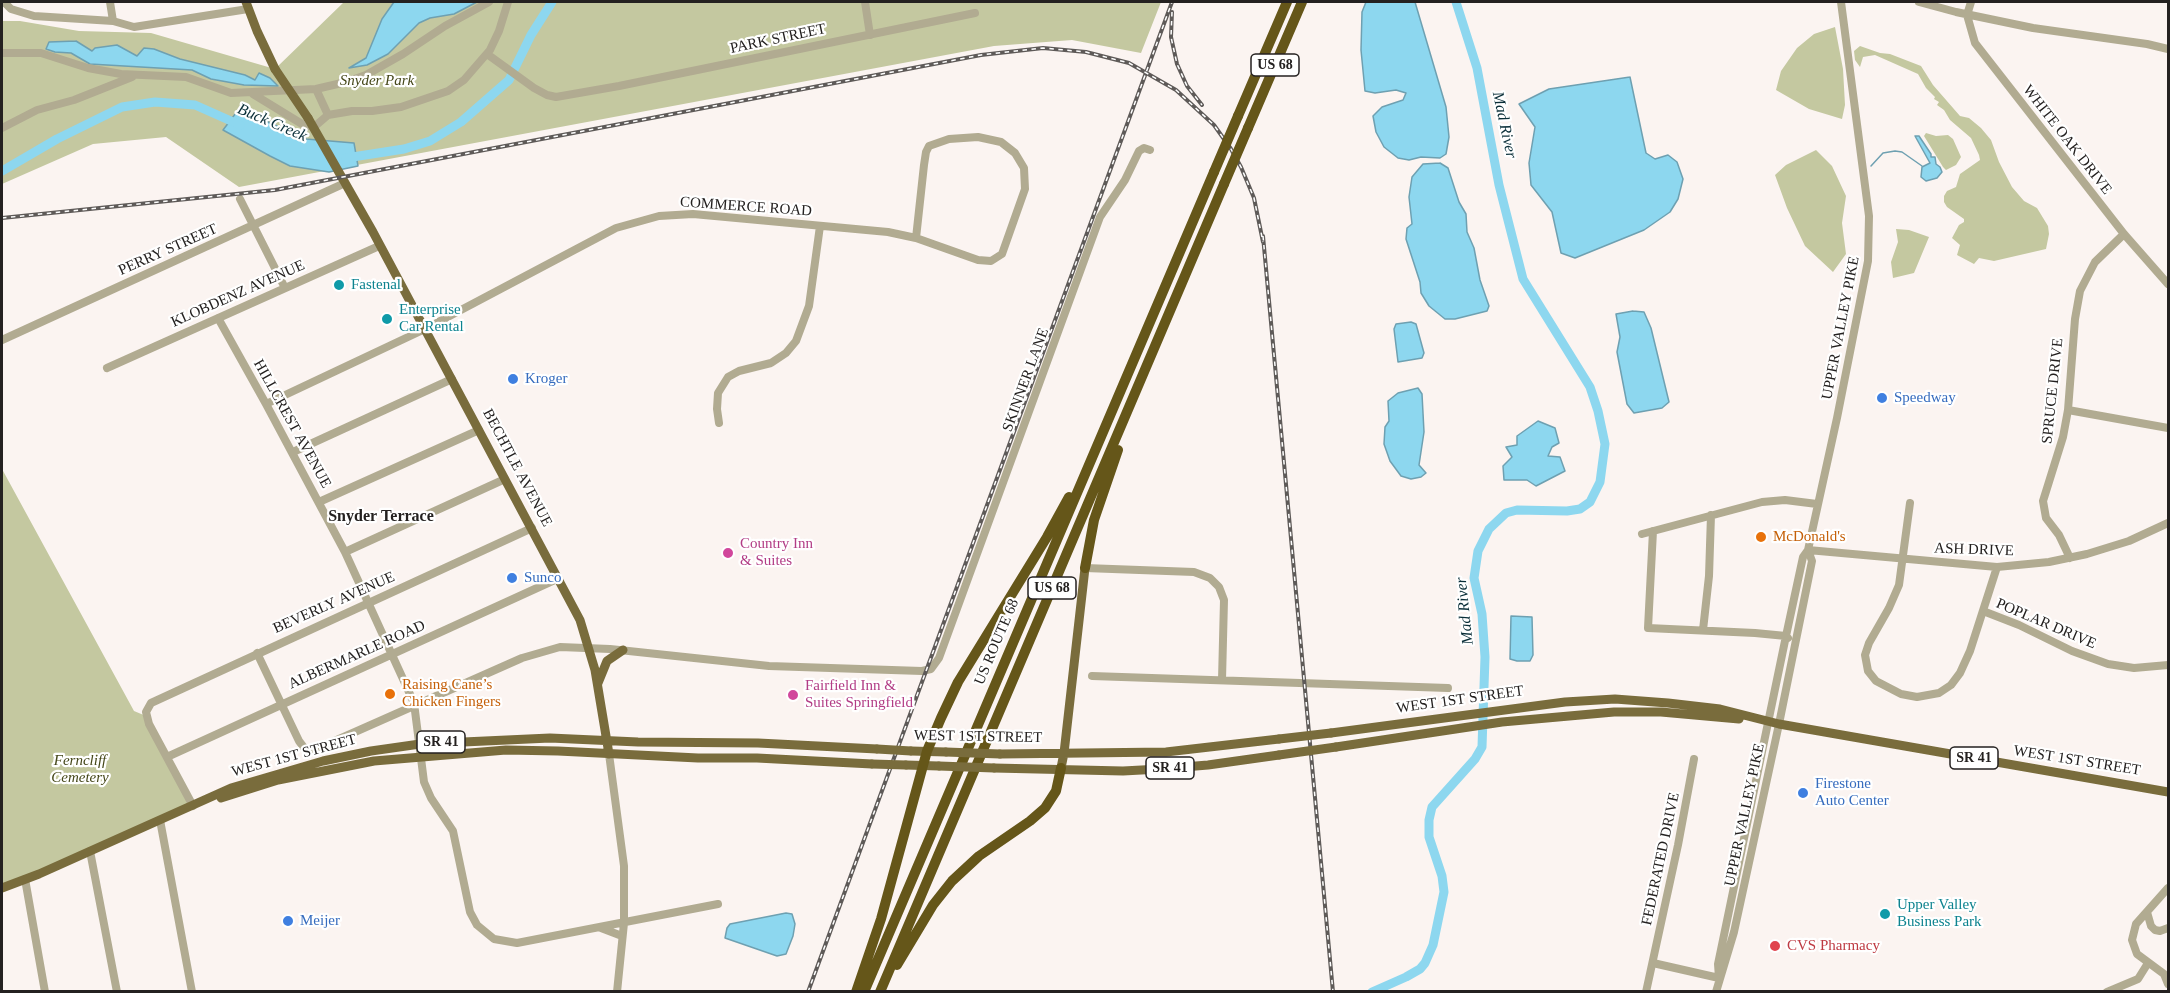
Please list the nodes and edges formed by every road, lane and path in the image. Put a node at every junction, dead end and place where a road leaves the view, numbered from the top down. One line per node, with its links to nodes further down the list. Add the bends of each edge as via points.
1 (4, 2): 14 (street, via 11,9 45,18)
2 (110, 2): 14 (street)
3 (489, 2): 20 (street, via 366,75)
4 (508, 2): 18 (street)
5 (865, 2): 15 (street)
6 (1287, 2): 47 (highway, US ROUTE 68 / US 68, bridge)
7 (1302, 2): 38 (highway, US ROUTE 68 / US 68, bridge)
8 (1841, 2): 51 (street, UPPER VALLEY PIKE, via 1870,242 1864,288)
9 (1919, 2): 13 (street)
10 (1971, 2): 13 (street)
11 (247, 5): 14 (street, via 142,27); 24 (main road, BECHTLE AVENUE, bridge, via 275,69)
12 (975, 13): 15 (street, PARK STREET)
13 (1967, 15): 16 (street); 30 (street, WHITE OAK DRIVE, via 1979,50)
14 (113, 21)
15 (870, 35): 18 (street, PARK STREET, via 556,97 518,78)
16 (2169, 49)
17 (2, 53): 19 (street, via 42,53 88,68)
18 (487, 54): 22 (street, via 464,80 438,96 391,108)
19 (136, 75): 21 (street, via 186,77 224,92); 23 (street, via 37,110)
20 (316, 89): 21 (street); 22 (street)
21 (252, 93): 24 (street)
22 (328, 114): 24 (street)
23 (2, 128)
24 (317, 131): 26 (main road, BECHTLE AVENUE)
25 (1150, 150): 67 (street, SKINNER LANE, via 1139,151 1101,217)
26 (345, 183): 28 (street, PERRY STREET); 32 (main road, BECHTLE AVENUE)
27 (240, 199): 28 (street)
28 (253, 226): 34 (street); 37 (street, PERRY STREET)
29 (820, 226): 31 (street, COMMERCE ROAD); 36 (street, COMMERCE ROAD, via 693,214 644,219 616,228); 43 (street, via 811,299 796,341 771,363 728,377 718,393)
30 (2124, 234): 33 (street, WHITE OAK DRIVE); 42 (street, SPRUCE DRIVE, via 2095,262 2080,291)
31 (916, 238): 31 (street, COMMERCE ROAD, via 929,146 949,139 993,139 1006,145 1021,162 1026,182 1023,196 1002,254 996,260 986,262)
32 (379, 246): 34 (street, KLOBDENZ AVENUE); 36 (main road, BECHTLE AVENUE)
33 (2169, 284)
34 (285, 288): 35 (street, KLOBDENZ AVENUE)
35 (218, 318): 39 (street, KLOBDENZ AVENUE); 41 (street, HILLCREST AVENUE)
36 (425, 329): 40 (main road, BECHTLE AVENUE); 41 (street, COMMERCE ROAD)
37 (2, 340)
38 (1149, 360): 62 (highway, via 1101,496); 117 (highway, US ROUTE 68 / US 68)
39 (107, 368)
40 (452, 379): 45 (main road, BECHTLE AVENUE); 46 (street)
41 (266, 404): 46 (street, HILLCREST AVENUE)
42 (2067, 410): 44 (street); 59 (street, SPRUCE DRIVE, via 2061,449 2043,507)
43 (719, 423)
44 (2169, 428)
45 (479, 430): 48 (main road, BECHTLE AVENUE); 49 (street)
46 (293, 452): 49 (street, HILLCREST AVENUE)
47 (1093, 455): 85 (highway, via 958,682); 116 (highway, US ROUTE 68 / US 68)
48 (505, 479): 54 (main road, BECHTLE AVENUE); 58 (street)
49 (319, 501): 58 (street, HILLCREST AVENUE)
50 (1910, 503): 60 (street)
51 (1817, 504): 52 (street, via 1775,500); 57 (street, UPPER VALLEY PIKE)
52 (1711, 515): 55 (street); 66 (street)
53 (2169, 523): 59 (street, ASH DRIVE, via 2116,546)
54 (532, 528): 63 (main road, BECHTLE AVENUE); 64 (street, BEVERLY AVENUE)
55 (1653, 531): 56 (street); 66 (street, via 1648,628)
56 (1642, 534)
57 (1808, 550): 60 (street, ASH DRIVE); 68 (street, UPPER VALLEY PIKE, via 1803,557); 75 (street, UPPER VALLEY PIKE, via 1812,561)
58 (345, 552): 64 (street, HILLCREST AVENUE)
59 (2070, 558): 61 (street, ASH DRIVE)
60 (1904, 560): 61 (street, ASH DRIVE); 65 (street, via 1896,594 1866,655 1868,671 1883,686 1917,697 1944,690 1963,668)
61 (1997, 567): 65 (street)
62 (1085, 568): 76 (street, via 1194,572 1210,578 1224,600); 86 (main road)
63 (559, 578): 69 (main road, BECHTLE AVENUE); 72 (street, ALBERMARLE ROAD)
64 (369, 603): 71 (street, BEVERLY AVENUE); 72 (street, HILLCREST AVENUE)
65 (1983, 611): 73 (street, POPLAR DRIVE, via 2108,664 2134,668)
66 (1703, 630): 68 (street)
67 (947, 636): 70 (street, WEST 1ST STREET, via 936,664 922,671 769,666)
68 (1785, 636): 75 (street, via 1792,646 1785,675); 81 (street, UPPER VALLEY PIKE)
69 (589, 647): 70 (street, WEST 1ST STREET); 77 (main road, BECHTLE AVENUE); 80 (street, WEST 1ST STREET, via 560,646 541,651)
70 (623, 650): 77 (main road, via 607,661)
71 (257, 652): 79 (street); 89 (street, BEVERLY AVENUE, via 149,705 149,724)
72 (392, 655): 79 (street, ALBERMARLE ROAD); 80 (street, HILLCREST AVENUE)
73 (2169, 665)
74 (1092, 676): 76 (street, WEST 1ST STREET)
75 (1788, 679): 82 (street, UPPER VALLEY PIKE)
76 (1222, 680): 78 (street, WEST 1ST STREET)
77 (597, 685): 83 (main road, BECHTLE AVENUE)
78 (1448, 688)
79 (281, 704): 80 (street, WEST 1ST STREET, via 306,750 319,749); 89 (street, ALBERMARLE ROAD)
80 (415, 707): 84 (street, HILLCREST AVENUE)
81 (1768, 721): 82 (main road, WEST 1ST STREET / SR 41); 86 (main road, WEST 1ST STREET / SR 41, bridge, via 1720,709 1615,699 1166,752); 92 (main road, WEST 1ST STREET / SR 41, bridge, via 1614,712 1502,722 1208,765 1123,771); 109 (street, UPPER VALLEY PIKE, via 1718,964)
82 (1779, 724): 93 (main road, WEST 1ST STREET / SR 41); 109 (street, UPPER VALLEY PIKE, via 1734,932)
83 (606, 740): 84 (main road, WEST 1ST STREET / SR 41, via 550,738); 85 (main road, WEST 1ST STREET / SR 41, bridge); 87 (main road, BECHTLE AVENUE)
84 (420, 744): 88 (street, HILLCREST AVENUE); 94 (main road, WEST 1ST STREET / SR 41, via 323,761 231,788)
85 (927, 751): 86 (main road, WEST 1ST STREET / SR 41, bridge); 91 (highway)
86 (1064, 753): 92 (main road)
87 (609, 754): 88 (main road, WEST 1ST STREET / SR 41, via 506,750); 91 (main road, WEST 1ST STREET / SR 41, bridge); 102 (street, BECHTLE AVENUE, via 624,866)
88 (421, 756): 94 (main road, WEST 1ST STREET / SR 41, via 278,780); 103 (street, HILLCREST AVENUE, via 427,790 453,831 470,912 483,931 494,939 517,943)
89 (167, 757): 94 (street)
90 (1694, 759): 106 (street, FEDERATED DRIVE)
91 (924, 765): 92 (main road, WEST 1ST STREET / SR 41, bridge); 115 (highway, via 881,919)
92 (1061, 768): 117 (highway, via 1056,791 1045,808 979,856 942,893)
93 (2169, 792)
94 (193, 806): 95 (main road, WEST 1ST STREET / SR 41)
95 (160, 820): 96 (main road, WEST 1ST STREET / SR 41); 113 (street)
96 (90, 851): 97 (main road, WEST 1ST STREET / SR 41); 112 (street)
97 (25, 879): 98 (main road, WEST 1ST STREET / SR 41); 111 (street)
98 (2, 888)
99 (2169, 888): 101 (street)
100 (718, 904): 102 (street, HILLCREST AVENUE)
101 (2147, 912): 104 (street, via 2155,930); 107 (street, via 2134,928 2132,940 2137,954)
102 (624, 922): 103 (street, HILLCREST AVENUE); 105 (street, BECHTLE AVENUE)
103 (599, 927): 105 (street)
104 (2169, 928)
105 (622, 936): 114 (street, BECHTLE AVENUE)
106 (1653, 963): 109 (street); 118 (street, FEDERATED DRIVE)
107 (2148, 963): 108 (street); 120 (street, via 2135,981)
108 (2166, 974): 110 (street)
109 (1719, 978): 119 (street, UPPER VALLEY PIKE)
110 (2169, 984)
111 (45, 992)
112 (117, 992)
113 (192, 992)
114 (617, 992)
115 (856, 992)
116 (864, 992)
117 (880, 992)
118 (1646, 992)
119 (1716, 992)
120 (2107, 992)

